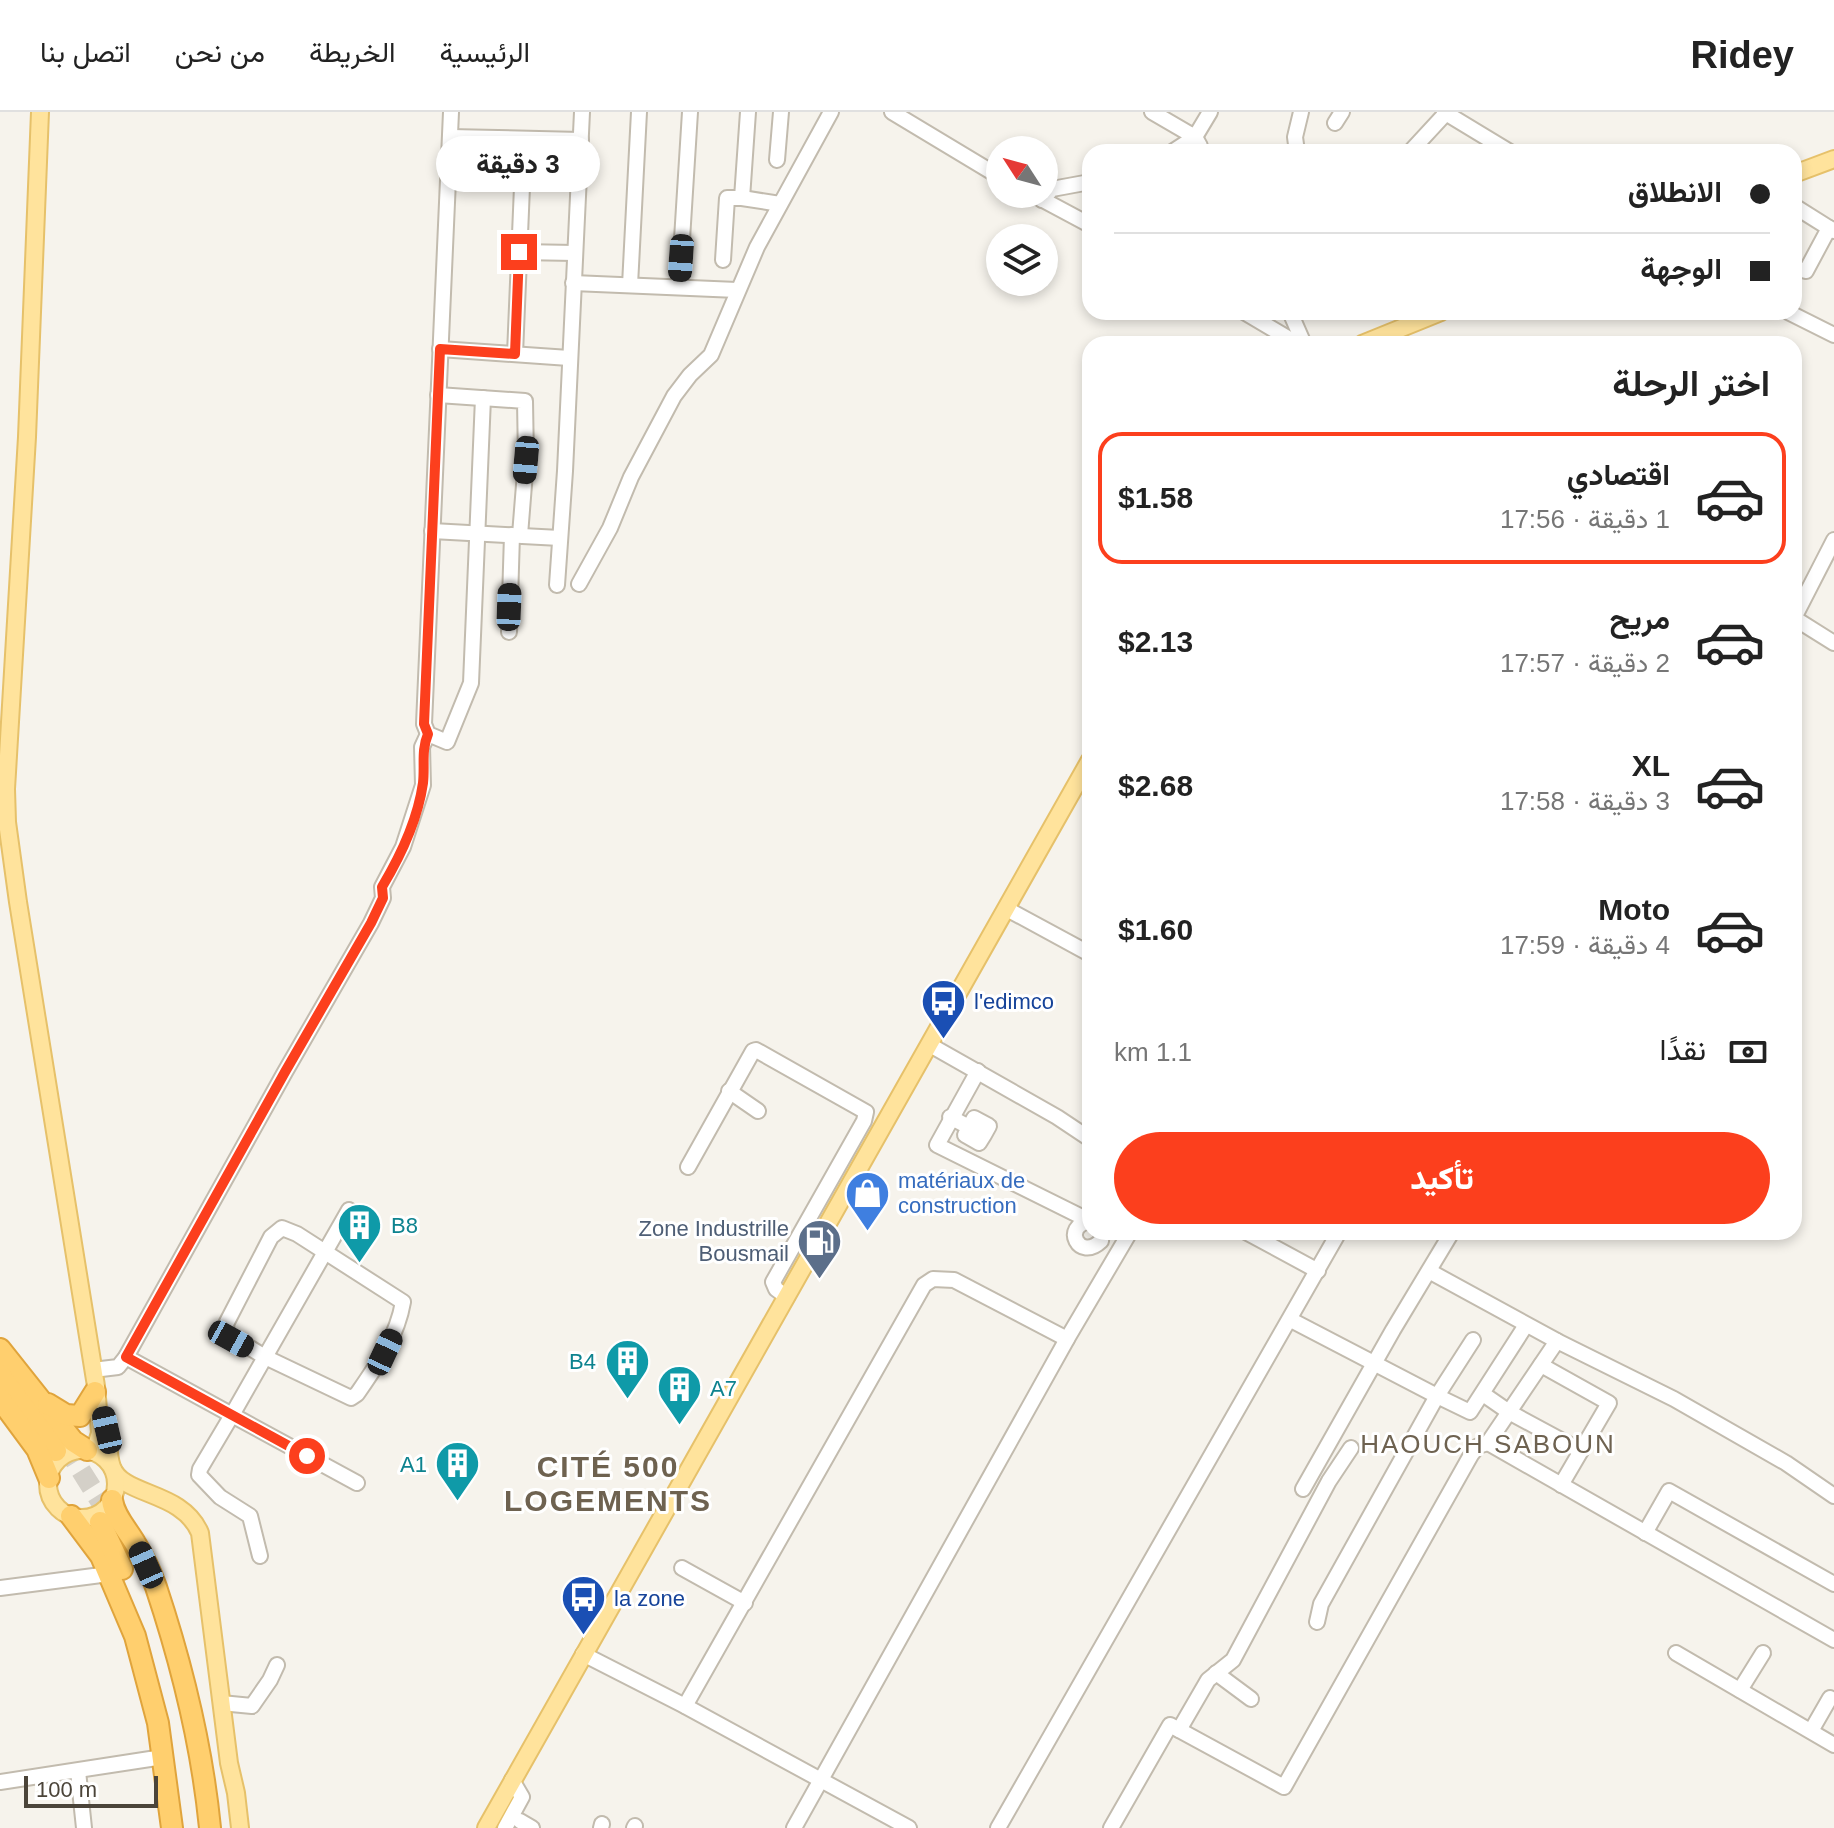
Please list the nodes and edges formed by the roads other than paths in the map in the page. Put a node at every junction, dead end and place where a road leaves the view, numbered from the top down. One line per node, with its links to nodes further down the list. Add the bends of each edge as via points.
1 (40, 112): 100 (main road, via 7,822)
2 (451, 112): 14 (street)
3 (582, 112): 16 (street)
4 (639, 112): 39 (street)
5 (690, 112): 40 (street)
6 (748, 112): 28 (street)
7 (781, 112): 23 (street)
8 (831, 112): 29 (street)
9 (892, 112): 24 (street)
10 (1152, 112): 17 (street)
11 (1210, 112): 18 (street)
12 (1301, 112): 19 (street)
13 (1445, 113): 20 (street); 21 (street)
14 (450, 137): 15 (street); 48 (street)
15 (524, 139): 16 (street); 34 (street)
16 (581, 140): 35 (street)
17 (1195, 144)
18 (1196, 144)
19 (1296, 144)
20 (1417, 144)
21 (1497, 144)
22 (1834, 159): 25 (main road)
23 (777, 160)
24 (986, 169)
25 (1802, 171)
26 (1082, 183): 27 (street)
27 (1058, 188)
28 (742, 198): 29 (street); 36 (street, via 727,198)
29 (780, 204): 41 (street)
30 (1058, 208): 32 (street)
31 (1802, 211): 33 (street)
32 (1082, 221)
33 (1831, 230): 37 (street)
34 (519, 252): 35 (street); 49 (street)
35 (575, 253): 38 (street)
36 (723, 260)
37 (1802, 272)
38 (573, 283): 39 (street); 50 (street)
39 (630, 285): 40 (street)
40 (679, 287): 41 (street)
41 (737, 290): 58 (street, via 711,355 674,396)
42 (1802, 319): 45 (street)
43 (1261, 320): 46 (street)
44 (1421, 320): 47 (main road)
45 (1834, 335)
46 (1294, 336)
47 (1382, 336)
48 (440, 349): 49 (street); 51 (street)
49 (515, 354): 50 (street)
50 (569, 358): 56 (street)
51 (438, 395): 52 (street); 53 (street)
52 (483, 398): 54 (street); 55 (street, via 525,401 526,460)
53 (432, 531): 54 (street); 64 (street, via 424,724)
54 (477, 534): 55 (street); 64 (street, via 471,683 447,742)
55 (516, 535): 56 (street); 62 (street)
56 (560, 538): 59 (street)
57 (1834, 540): 60 (street)
58 (579, 584)
59 (557, 585)
60 (1802, 602)
61 (1802, 623): 63 (street)
62 (509, 632)
63 (1834, 643)
64 (428, 734): 94 (street, via 422,747 423,785 371,923)
65 (1082, 774): 66 (main road)
66 (1007, 909): 67 (street); 68 (main road)
67 (1082, 950)
68 (930, 1045): 69 (street); 87 (main road)
69 (978, 1071): 72 (street); 73 (street)
70 (729, 1091): 71 (street); 75 (street); 87 (street, via 756,1050 866,1112 773,1282)
71 (758, 1111)
72 (950, 1117): 74 (street, via 969,1127 965,1135 979,1143); 77 (street, via 937,1145)
73 (1082, 1134)
74 (984, 1135)
75 (688, 1167)
76 (349, 1210): 84 (street)
77 (1082, 1217)
78 (1082, 1223): 79 (street, via 1075,1239 1082,1247 1093,1248)
79 (1101, 1240)
80 (1125, 1240): 90 (street)
81 (1261, 1240): 85 (street)
82 (1335, 1240): 85 (street)
83 (1447, 1240): 86 (street)
84 (325, 1252): 95 (street); 95 (street, via 282,1228 271,1237 226,1327 231,1339); 95 (street, via 403,1302 385,1352 351,1398)
85 (1318, 1271): 88 (street)
86 (1429, 1271): 89 (street); 97 (street)
87 (787, 1297): 131 (main road)
88 (1291, 1320): 97 (street); 156 (street)
89 (1526, 1325): 92 (street); 101 (street)
90 (1067, 1339): 126 (street, via 954,1280 941,1278 924,1285); 144 (street)
91 (1473, 1340): 102 (street)
92 (1557, 1341): 98 (street); 116 (street, via 1674,1399)
93 (0, 1349): 104 (highway)
94 (126, 1357): 100 (street); 106 (street)
95 (265, 1357): 106 (street)
96 (0, 1360): 99 (highway, via 21,1383 61,1448)
97 (1374, 1363): 102 (street); 115 (street)
98 (1541, 1365): 105 (street); 110 (street, via 1609,1403)
99 (0, 1375)
100 (95, 1383): 104 (highway, via 85,1412 74,1417); 109 (main road, via 100,1433); 111 (main road)
101 (1483, 1394): 102 (street, via 1470,1412); 105 (street)
102 (1437, 1396): 127 (street, via 1321,1604)
103 (0, 1399): 112 (highway, via 37,1449)
104 (41, 1399): 109 (highway, via 73,1441)
105 (1509, 1412): 107 (street); 110 (street)
106 (232, 1415): 113 (street); 121 (street, via 199,1475 250,1516)
107 (1488, 1443): 114 (street); 139 (street, via 1471,1455 1284,1787)
108 (1351, 1448): 133 (street, via 1233,1660)
109 (90, 1451): 111 (main road); 112 (main road, via 62,1457)
110 (1581, 1451): 114 (street)
111 (112, 1468): 117 (main road, via 131,1485); 118 (main road, via 116,1484)
112 (49, 1478): 119 (main road, via 55,1505)
113 (357, 1483)
114 (1561, 1485): 120 (street)
115 (1303, 1489)
116 (1834, 1496)
117 (173, 1503): 118 (main road, via 126,1494); 137 (main road, via 193,1519 200,1533)
118 (107, 1513): 119 (main road); 149 (highway, via 151,1649); 150 (highway, via 156,1613 181,1713); 151 (highway, via 114,1510 155,1585 186,1688)
119 (71, 1516): 123 (highway)
120 (1645, 1533): 124 (street, via 1669,1491); 128 (street)
121 (260, 1556)
122 (682, 1568): 126 (street)
123 (109, 1574): 125 (street); 142 (highway, via 135,1636)
124 (1834, 1584)
125 (0, 1588)
126 (745, 1603): 138 (street)
127 (1317, 1622)
128 (1834, 1640)
129 (1676, 1653): 134 (street)
130 (1763, 1653): 134 (street)
131 (583, 1654): 138 (street); 146 (main road, via 512,1780)
132 (277, 1665): 137 (street, via 252,1706)
133 (1216, 1673): 136 (street); 139 (street)
134 (1740, 1690): 140 (street)
135 (1830, 1698): 140 (street)
136 (1251, 1699)
137 (221, 1703): 152 (main road)
138 (685, 1706): 144 (street)
139 (1179, 1730): 157 (street, via 1170,1725)
140 (1811, 1731): 141 (street)
141 (1834, 1745)
142 (163, 1757): 143 (street); 148 (highway)
143 (78, 1771): 145 (street); 147 (street)
144 (820, 1780): 154 (street); 155 (street)
145 (0, 1782)
146 (512, 1821): 153 (main road)
147 (84, 1828)
148 (172, 1828)
149 (184, 1828)
150 (198, 1828)
151 (210, 1828)
152 (240, 1828)
153 (486, 1828)
154 (794, 1828)
155 (909, 1828)
156 (998, 1828)
157 (1111, 1828)

